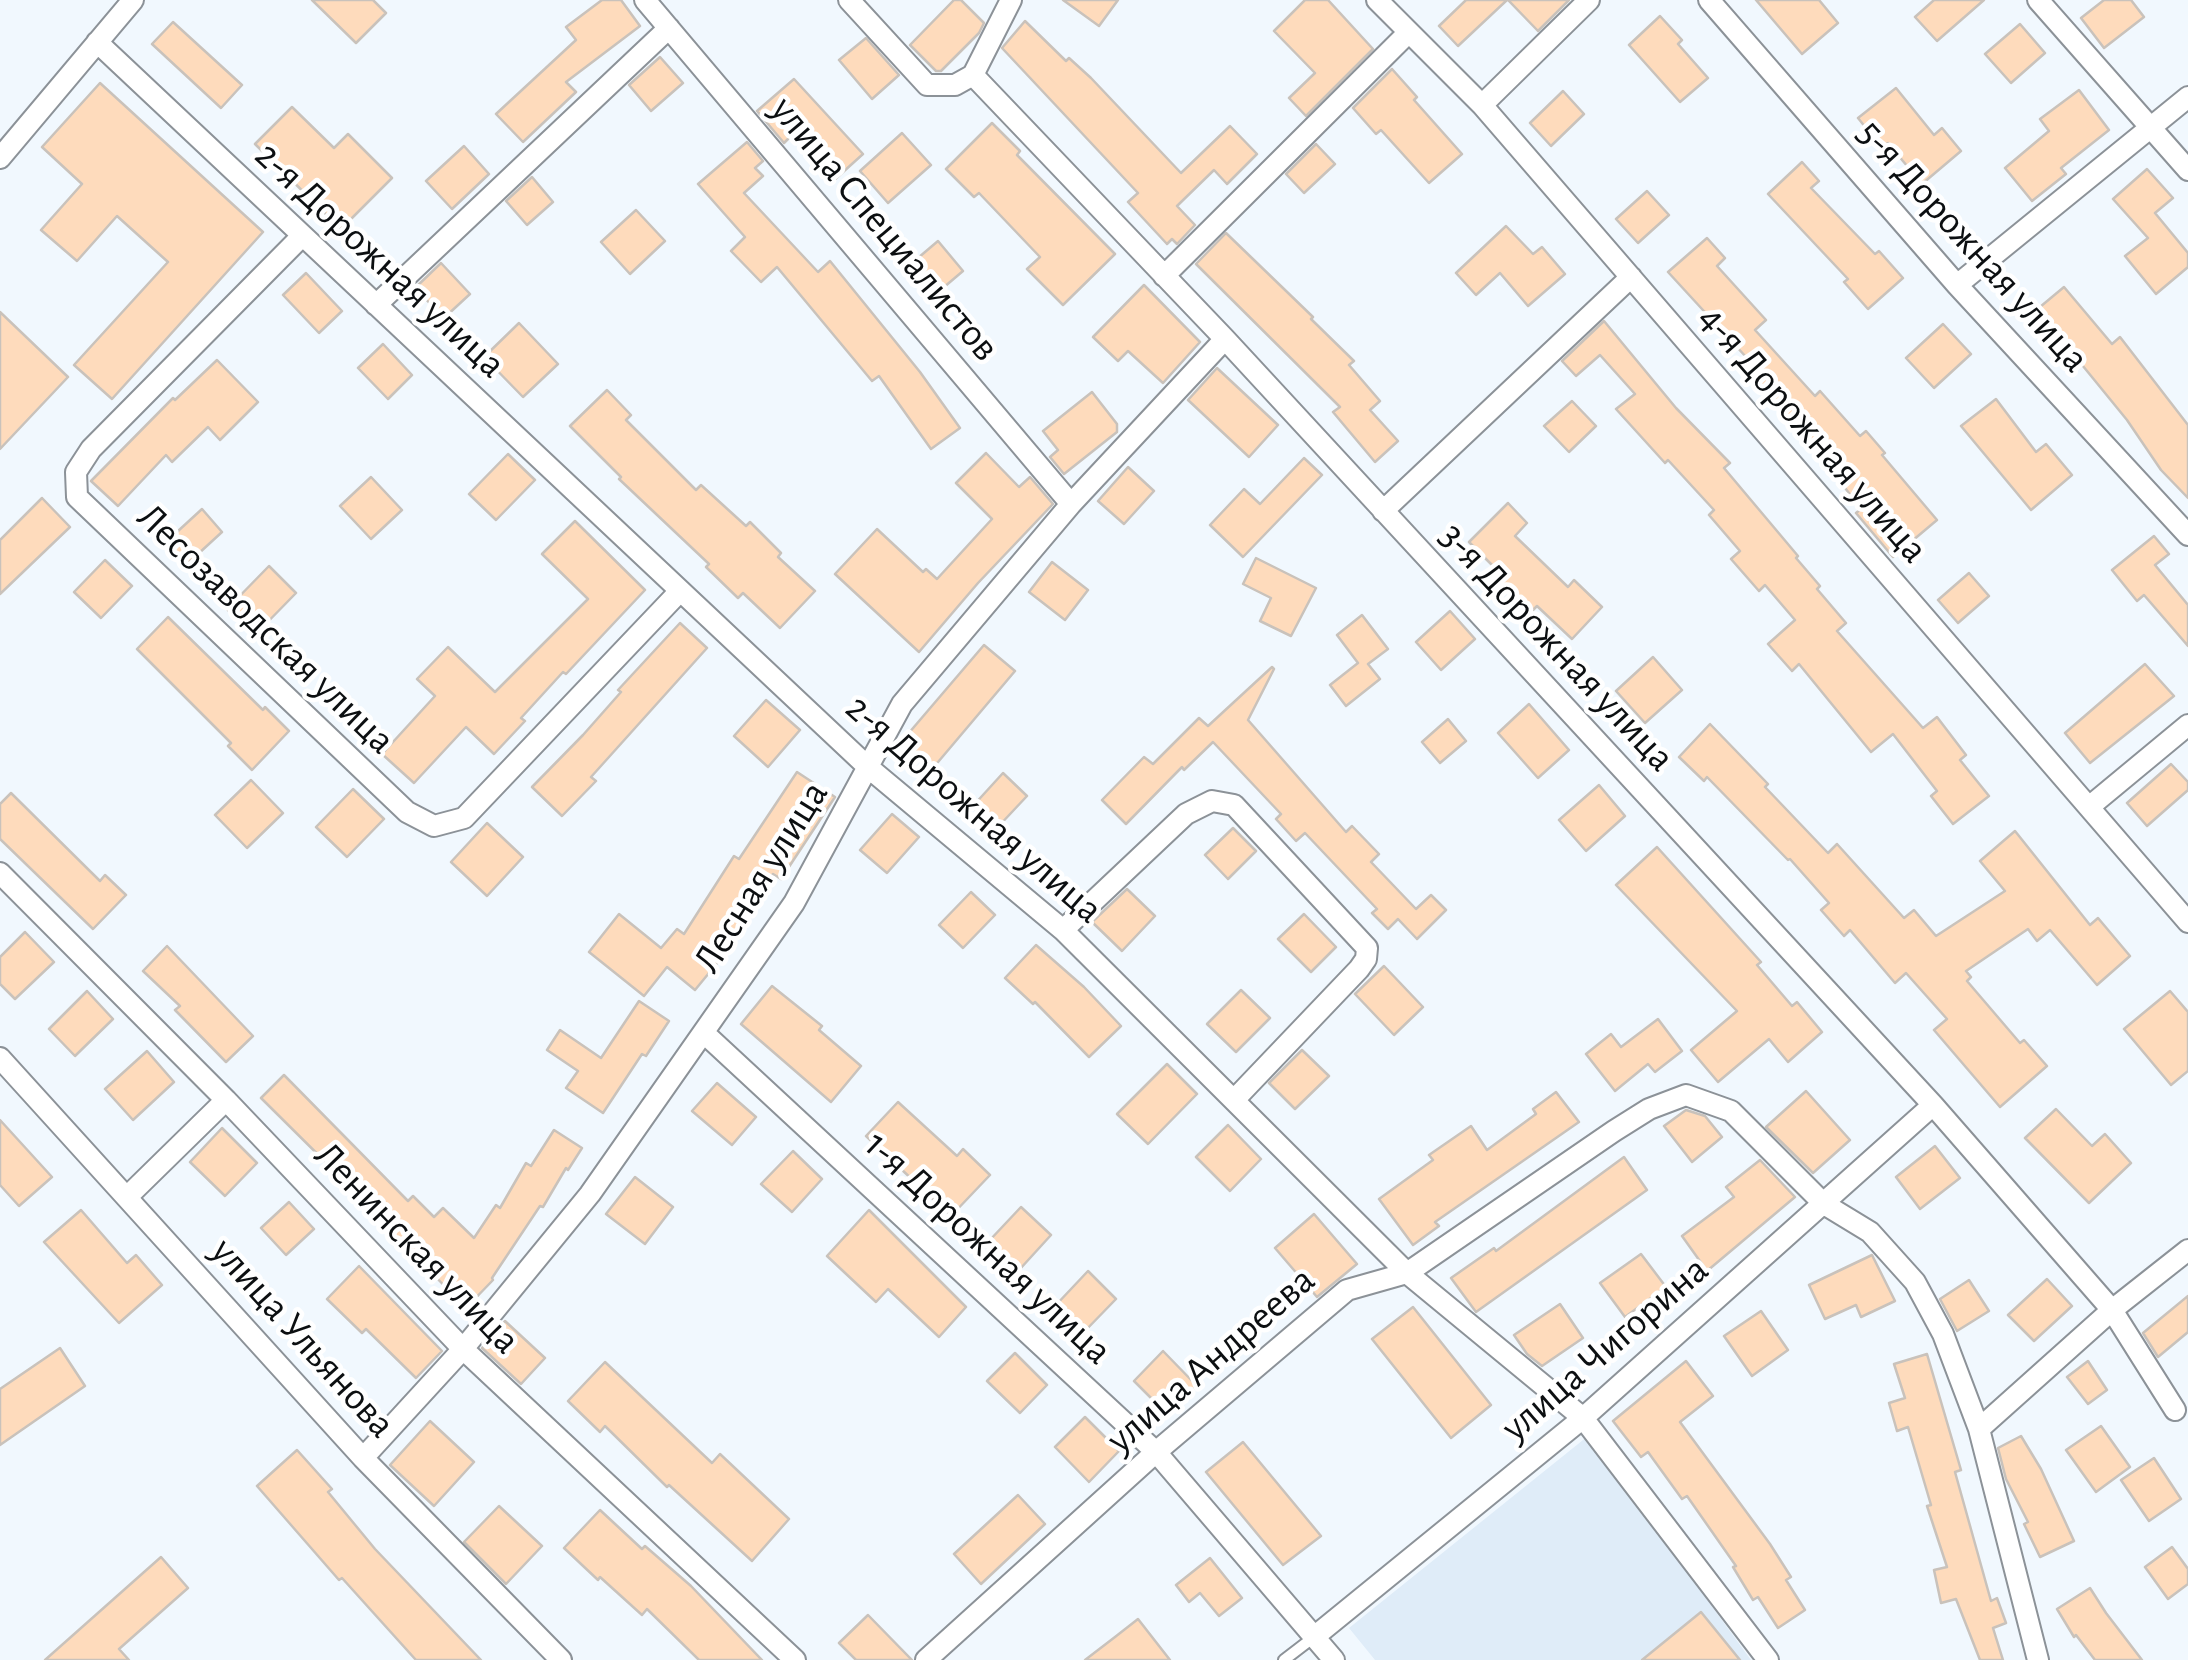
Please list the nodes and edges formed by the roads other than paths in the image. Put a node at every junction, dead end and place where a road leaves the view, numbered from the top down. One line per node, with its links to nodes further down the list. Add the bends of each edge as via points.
1 (133, 0): 11 (street)
2 (645, 0): 9 (street, улица Специалистов)
3 (849, 0): 12 (street, via 926,85 955,85)
4 (1012, 0): 12 (street)
5 (1377, 0): 10 (street, 4-я Дорожная улица)
6 (1589, 0): 14 (street)
7 (1709, 0): 21 (street, 5-я Дорожная улица)
8 (2038, 0): 15 (street)
9 (669, 28): 22 (street); 24 (street, улица Специалистов)
10 (1409, 32): 14 (street, 4-я Дорожная улица); 19 (street)
11 (96, 42): 16 (street); 18 (street, 2-я Дорожная улица)
12 (974, 75): 19 (street, 3-я Дорожная улица)
13 (2188, 97): 15 (street)
14 (1482, 105): 20 (street, 4-я Дорожная улица)
15 (2150, 128): 17 (street); 21 (street)
16 (0, 158)
17 (2188, 170)
18 (302, 236): 22 (street, 2-я Дорожная улица); 27 (street, Лесозаводская улица, via 91,449 76,472 77,497 407,812 434,826 464,818)
19 (1164, 276): 23 (street, 3-я Дорожная улица)
20 (1631, 277): 25 (street); 30 (street, 4-я Дорожная улица)
21 (1957, 284): 26 (street, 5-я Дорожная улица)
22 (376, 305): 27 (street, 2-я Дорожная улица)
23 (1225, 340): 24 (street, Лесная улица); 25 (street, 3-я Дорожная улица)
24 (1071, 504): 29 (street, Лесная улица, via 902,704)
25 (1384, 511): 38 (street, 3-я Дорожная улица)
26 (2188, 535)
27 (680, 591): 29 (street, 2-я Дорожная улица)
28 (2188, 724): 30 (street)
29 (869, 768): 33 (street, 2-я Дорожная улица); 34 (street, Лесная улица, via 794,903)
30 (2089, 808): 32 (street, 4-я Дорожная улица)
31 (0, 873): 36 (street, Ленинская улица)
32 (2188, 922)
33 (1064, 930): 37 (street, 2-я Дорожная улица); 37 (street, via 1186,814 1212,801 1234,805 1367,948 1359,969)
34 (704, 1032): 44 (street, Лесная улица, via 590,1194); 48 (street, 1-я Дорожная улица)
35 (0, 1058): 39 (street, улица Ульянова)
36 (226, 1100): 39 (street); 44 (street, Ленинская улица)
37 (1234, 1100): 42 (street, 2-я Дорожная улица)
38 (1933, 1104): 40 (street, улица Чигорина); 43 (street, 3-я Дорожная улица)
39 (128, 1196): 49 (street, улица Ульянова)
40 (1824, 1204): 42 (street, улица Андреева, via 1731,1111 1686,1095 1649,1109); 46 (street, улица Чигорина); 47 (street, via 1870,1232 1916,1282)
41 (2188, 1250): 43 (street)
42 (1407, 1273): 46 (street, 2-я Дорожная улица); 48 (street, улица Андреева, via 1347,1290)
43 (2112, 1310): 45 (street, 3-я Дорожная улица); 47 (street)
44 (463, 1349): 49 (street, Лесная улица); 52 (street, Ленинская улица)
45 (2175, 1410)
46 (1583, 1418): 50 (street, улица Чигорина); 56 (street, 2-я Дорожная улица)
47 (1979, 1429): 57 (street)
48 (1156, 1452): 50 (street, 1-я Дорожная улица); 53 (street, улица Андреева)
49 (364, 1458): 51 (street, улица Ульянова)
50 (1314, 1637): 54 (lane); 55 (street, 1-я Дорожная улица)
51 (561, 1660)
52 (796, 1660)
53 (926, 1660)
54 (1284, 1660)
55 (1334, 1660)
56 (1768, 1660)
57 (2038, 1660)

